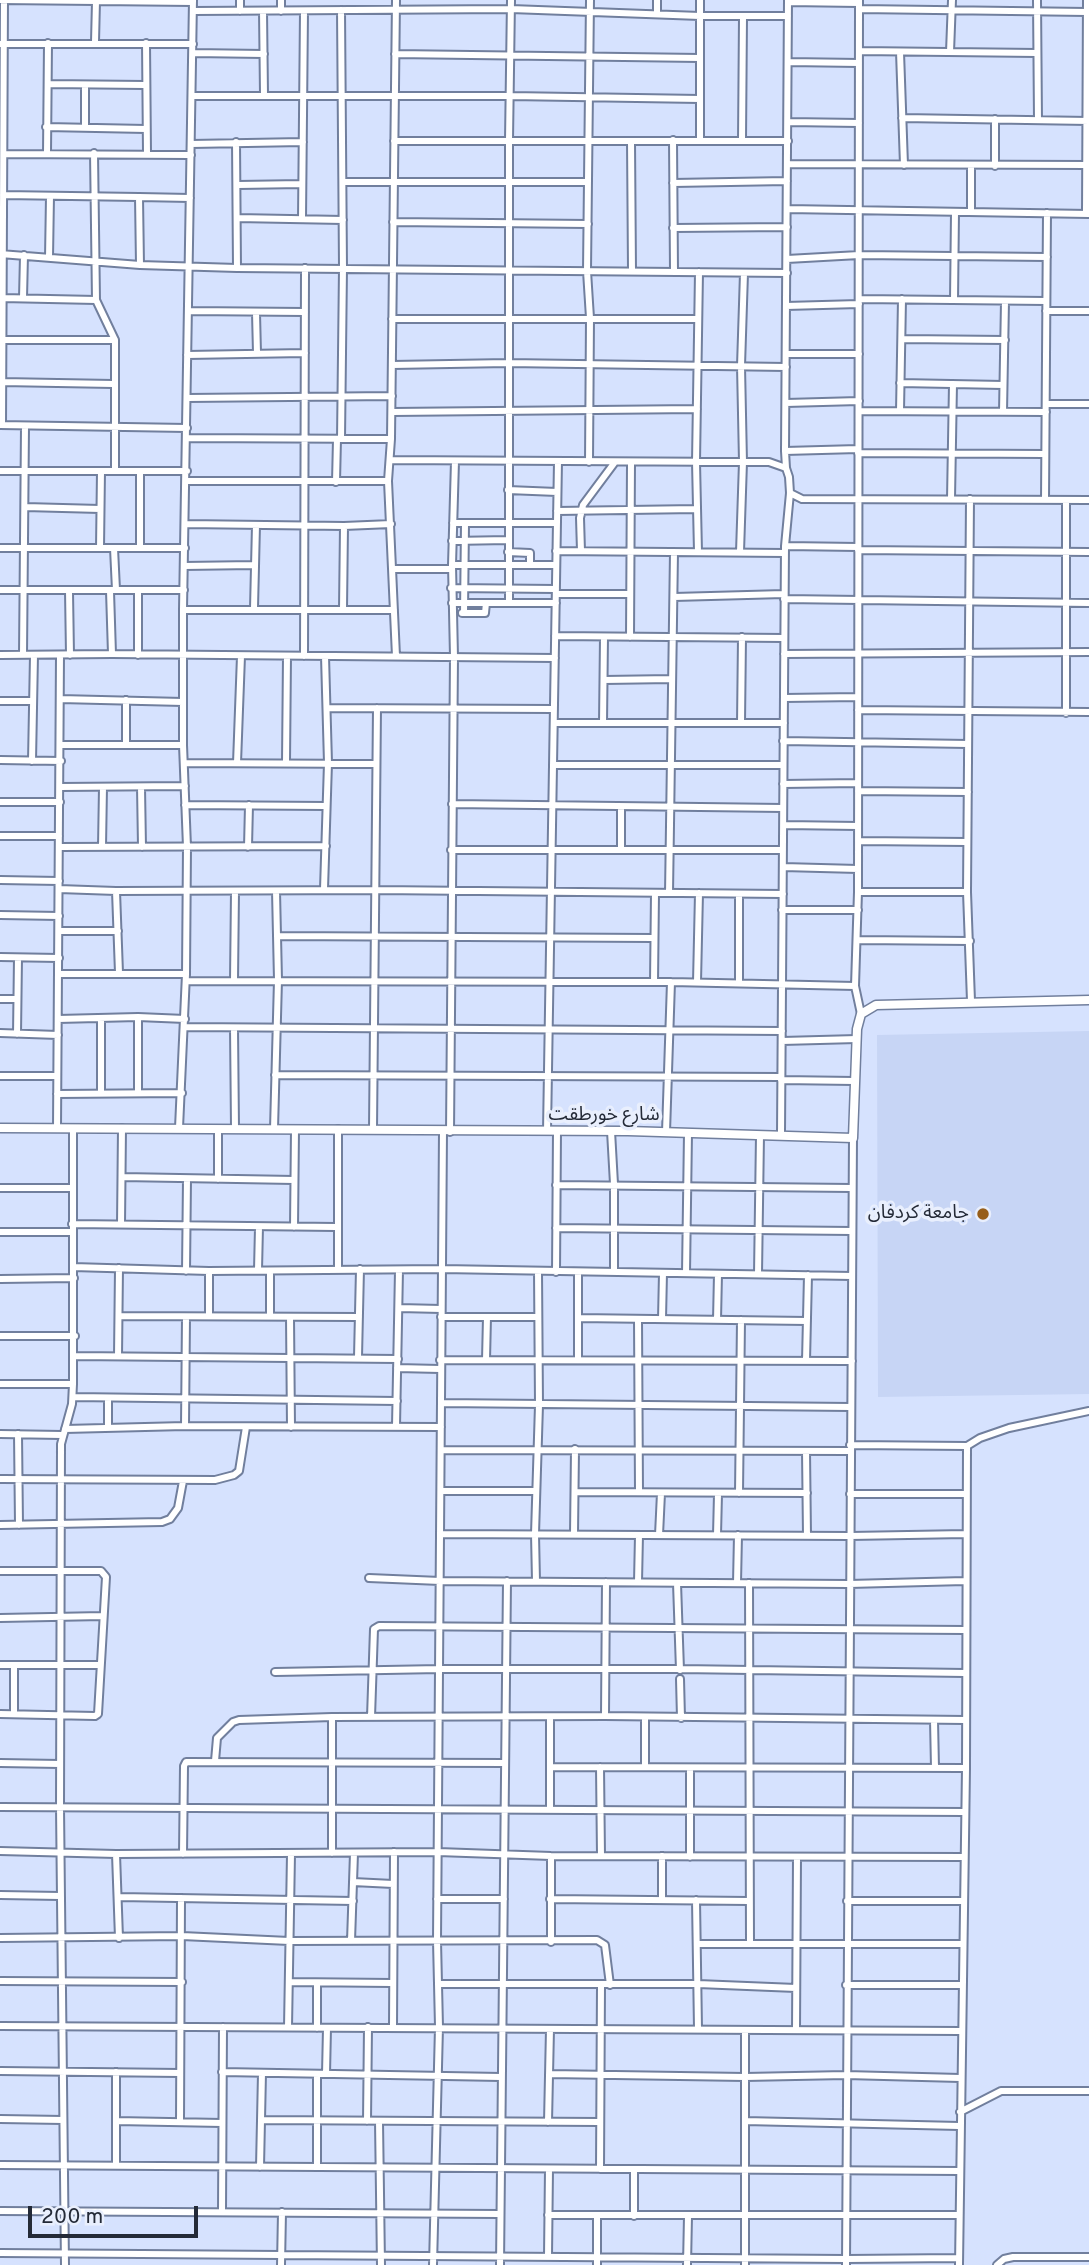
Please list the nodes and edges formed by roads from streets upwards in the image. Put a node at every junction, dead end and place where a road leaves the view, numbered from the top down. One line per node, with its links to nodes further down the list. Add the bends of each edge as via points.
1 (2, 0): 2 (street); 38 (street)
2 (47, 0): 3 (street)
3 (85, 0): 15 (street)
4 (240, 0): 25 (street)
5 (281, 0): 29 (street)
6 (396, 0): 28 (street)
7 (437, 0): 22 (street)
8 (511, 0): 20 (street)
9 (590, 0): 32 (street)
10 (657, 0): 33 (street)
11 (700, 0): 34 (street)
12 (952, 0): 23 (street)
13 (1037, 0): 30 (street)
14 (1087, 0): 31 (street)
15 (96, 1): 16 (street); 37 (street)
16 (130, 1): 17 (street)
17 (193, 1): 24 (street)
18 (788, 1): 19 (street); 35 (street)
19 (859, 4): 23 (street); 42 (street)
20 (511, 9): 22 (street); 32 (street); 49 (street)
21 (341, 10): 27 (street); 28 (street); 63 (street)
22 (437, 10): 28 (street)
23 (951, 10): 30 (street); 44 (street)
24 (193, 11): 25 (street); 41 (street)
25 (240, 11): 26 (street)
26 (263, 11): 29 (street); 47 (street)
27 (304, 11): 29 (street); 61 (street)
28 (396, 11): 48 (street)
29 (281, 12)
30 (1037, 12): 31 (street); 46 (street)
31 (1087, 12): 54 (street)
32 (590, 13): 33 (street); 50 (street)
33 (657, 15): 34 (street)
34 (700, 16): 36 (street); 51 (street)
35 (788, 16): 36 (street); 52 (street)
36 (743, 17): 81 (street)
37 (95, 42): 39 (street); 40 (street)
38 (2, 43): 39 (street); 58 (street)
39 (48, 43): 55 (street)
40 (146, 43): 41 (street); 57 (street)
41 (193, 44): 45 (street)
42 (859, 51): 43 (street); 53 (street)
43 (900, 52): 44 (street); 67 (street)
44 (950, 52): 46 (street)
45 (193, 53): 47 (street); 60 (street)
46 (1037, 53): 69 (street)
47 (264, 54): 59 (street)
48 (395, 54): 49 (street); 64 (street)
49 (510, 55): 50 (street); 62 (street)
50 (589, 56): 51 (street); 65 (street)
51 (700, 58): 66 (street)
52 (788, 62): 53 (street); 71 (street)
53 (859, 63): 72 (street)
54 (1088, 74): 70 (street)
55 (48, 84): 56 (street); 73 (street)
56 (85, 85): 57 (street); 74 (street)
57 (145, 85): 75 (street)
58 (2, 88): 76 (street)
59 (264, 95): 60 (street); 61 (street)
60 (192, 96): 87 (street)
61 (303, 96): 63 (street); 86 (street)
62 (510, 96): 64 (street); 65 (street); 77 (street)
63 (342, 97): 64 (street); 101 (street)
64 (394, 97): 82 (street)
65 (590, 98): 66 (street); 78 (street)
66 (700, 99): 80 (street)
67 (902, 118): 68 (street); 95 (street)
68 (995, 119): 69 (street); 98 (street)
69 (1038, 120): 70 (street)
70 (1088, 121): 96 (street)
71 (788, 122): 72 (street); 84 (street)
72 (859, 123): 94 (street)
73 (46, 127): 74 (street); 88 (street)
74 (85, 127): 75 (street)
75 (146, 129): 90 (street)
76 (2, 130): 91 (street)
77 (509, 140): 78 (street); 82 (street); 103 (street)
78 (588, 140): 83 (street); 104 (street)
79 (673, 140): 80 (street); 83 (street); 105 (street)
80 (700, 140): 81 (street)
81 (742, 140): 84 (street)
82 (394, 141): 102 (street)
83 (631, 141): 143 (street)
84 (788, 141): 93 (street)
85 (236, 142): 86 (street); 87 (street); 107 (street)
86 (303, 142): 106 (street)
87 (191, 144): 92 (street)
88 (47, 153): 89 (street); 91 (street)
89 (94, 153): 90 (street); 110 (street)
90 (147, 153): 92 (street)
91 (4, 154): 99 (street)
92 (191, 155): 112 (street)
93 (787, 164): 94 (street); 100 (street)
94 (859, 164): 95 (street); 114 (street)
95 (904, 165): 97 (street)
96 (1088, 165): 98 (street); 118 (street)
97 (971, 166): 98 (street); 116 (street)
98 (995, 166)
99 (2, 173): 108 (street)
100 (787, 181): 105 (street); 113 (street)
101 (343, 182): 102 (street); 121 (street)
102 (394, 182): 103 (street); 122 (street)
103 (509, 183): 104 (street); 123 (street)
104 (588, 183): 124 (street)
105 (673, 183): 126 (street)
106 (302, 184): 107 (street); 120 (street)
107 (238, 185): 119 (street)
108 (4, 195): 109 (street); 127 (street)
109 (50, 196): 110 (street); 132 (street)
110 (95, 197): 111 (street); 134 (street)
111 (139, 197): 112 (street); 135 (street)
112 (190, 198): 136 (street)
113 (787, 209): 114 (street); 125 (street)
114 (859, 211): 115 (street); 128 (street)
115 (955, 212): 116 (street); 130 (street)
116 (971, 212): 117 (street)
117 (1047, 213): 118 (street); 131 (street)
118 (1088, 214)
119 (237, 218): 120 (street); 137 (street)
120 (302, 219): 121 (street)
121 (343, 220): 139 (street)
122 (393, 222): 123 (street); 140 (street)
123 (509, 224): 124 (street); 141 (street)
124 (588, 224): 142 (street)
125 (787, 227): 126 (street); 133 (street)
126 (673, 228): 144 (street)
127 (2, 254): 129 (street); 148 (street)
128 (859, 255): 130 (street); 133 (street); 154 (street)
129 (24, 256): 132 (street); 149 (street)
130 (955, 256): 131 (street); 152 (street)
131 (1047, 257): 155 (street)
132 (49, 258): 134 (street)
133 (787, 259): 147 (street)
134 (96, 261): 135 (street); 151 (street)
135 (139, 265): 136 (street)
136 (189, 267): 137 (street); 157 (street)
137 (237, 268): 138 (street)
138 (305, 268): 139 (street); 160 (street)
139 (343, 268): 140 (street); 187 (street)
140 (393, 268): 141 (street); 164 (street)
141 (509, 270): 142 (street); 162 (street)
142 (587, 271): 143 (street); 163 (street)
143 (632, 271): 144 (street)
144 (674, 272): 145 (street)
145 (699, 272): 146 (street); 165 (street)
146 (744, 273): 147 (street); 179 (street)
147 (787, 273): 156 (street)
148 (2, 298): 149 (street); 167 (street)
149 (23, 298): 151 (street)
150 (902, 299): 152 (street); 154 (street); 166 (street)
151 (96, 300): 168 (street)
152 (954, 300): 153 (street)
153 (1005, 300): 155 (street); 169 (street)
154 (859, 301): 156 (street); 173 (street)
155 (1046, 301): 158 (street)
156 (786, 306): 172 (street)
157 (188, 311): 161 (street); 174 (street)
158 (1046, 311): 159 (street); 193 (street)
159 (1089, 311)
160 (305, 312): 161 (street); 171 (street)
161 (256, 313): 170 (street)
162 (509, 318): 163 (street); 164 (street); 175 (street)
163 (590, 318): 165 (street); 176 (street)
164 (393, 319): 177 (street)
165 (698, 319): 178 (street)
166 (902, 339): 169 (street); 182 (street)
167 (2, 340): 168 (street); 181 (street)
168 (115, 340): 183 (street)
169 (1005, 340): 185 (street)
170 (257, 353): 171 (street); 174 (street)
171 (305, 353): 186 (street)
172 (786, 354): 173 (street); 180 (street)
173 (859, 354): 190 (street)
174 (187, 355): 189 (street)
175 (508, 363): 176 (street); 177 (street); 195 (street)
176 (590, 364): 178 (street); 196 (street)
177 (392, 365): 188 (street)
178 (698, 366): 179 (street); 194 (street)
179 (741, 366): 180 (street); 217 (street)
180 (786, 367): 191 (street)
181 (2, 382): 183 (street); 202 (street)
182 (900, 383): 184 (street); 198 (street)
183 (113, 384): 204 (street)
184 (953, 384): 185 (street); 199 (street)
185 (1003, 385): 201 (street)
186 (305, 395): 187 (street); 189 (street); 209 (street)
187 (342, 395): 188 (street); 207 (street)
188 (392, 396): 200 (street)
189 (187, 398): 205 (street)
190 (859, 401): 191 (street); 197 (street)
191 (786, 403): 210 (street)
192 (1089, 404): 193 (street)
193 (1046, 408): 201 (street); 213 (street)
194 (697, 409): 196 (street); 221 (street)
195 (508, 411): 196 (street); 200 (street); 218 (street)
196 (590, 411): 219 (street)
197 (859, 411): 198 (street); 211 (street)
198 (900, 411): 199 (street)
199 (954, 411): 201 (street); 212 (street)
200 (392, 412): 208 (street)
201 (1003, 412)
202 (1, 425): 203 (street)
203 (25, 426): 204 (street); 225 (street)
204 (114, 427): 205 (street); 227 (street)
205 (187, 428): 206 (street)
206 (187, 438): 209 (street); 228 (street)
207 (339, 439): 208 (street); 209 (street); 233 (street)
208 (391, 439): 214 (street)
209 (304, 440): 232 (street)
210 (785, 451): 211 (street); 223 (street)
211 (858, 451): 212 (street); 237 (street)
212 (953, 454): 213 (street); 238 (street)
213 (1045, 454): 240 (street)
214 (390, 460): 215 (street); 231 (street)
215 (455, 461): 218 (street); 249 (street)
216 (558, 461): 218 (street); 219 (street); 235 (street)
217 (743, 461): 221 (street); 223 (street); 278 (street)
218 (508, 462): 234 (street)
219 (589, 462): 220 (street)
220 (615, 462): 222 (street); 248 (street)
221 (696, 462): 222 (street); 245 (street)
222 (631, 463): 246 (street)
223 (786, 468): 236 (street)
224 (0, 471): 225 (street)
225 (25, 471): 226 (street); 243 (street)
226 (101, 471): 227 (street); 244 (street)
227 (116, 471): 229 (street)
228 (187, 471): 229 (street); 230 (street)
229 (140, 472): 267 (street)
230 (187, 481): 232 (street); 252 (street)
231 (388, 481): 233 (street); 253 (street)
232 (304, 482): 233 (street); 257 (street)
233 (336, 482)
234 (508, 491): 235 (street); 250 (street)
235 (557, 492): 247 (street)
236 (790, 493): 237 (street, via 802,499); 269 (street)
237 (858, 499): 238 (street); 270 (street)
238 (951, 499): 239 (street)
239 (970, 499): 240 (street); 274 (street)
240 (1045, 500): 241 (street)
241 (1066, 500): 242 (street); 279 (street)
242 (1089, 500)
243 (25, 507): 244 (street); 263 (street)
244 (100, 509): 265 (street)
245 (697, 509): 246 (street); 277 (street)
246 (631, 510): 248 (street); 273 (street)
247 (557, 511): 248 (street); 251 (street)
248 (581, 511): 272 (street)
249 (453, 523): 254 (street); 262 (street)
250 (508, 523): 251 (street); 255 (street); 261 (street)
251 (557, 523): 271 (street)
252 (186, 524): 256 (street); 268 (street)
253 (391, 524): 258 (street); 288 (street)
254 (465, 524): 255 (street); 259 (street)
255 (488, 524): 260 (street)
256 (256, 525): 257 (street); 284 (street)
257 (304, 526): 258 (street); 312 (street)
258 (344, 526): 313 (street)
259 (465, 540): 260 (street); 262 (street); 282 (street)
260 (488, 540): 261 (street)
261 (508, 540): 275 (street)
262 (452, 541): 287 (street)
263 (24, 547): 264 (street); 265 (street); 293 (street)
264 (0, 548)
265 (100, 548): 266 (street)
266 (114, 548): 267 (street); 296 (street)
267 (140, 548): 268 (street)
268 (185, 548): 286 (street)
269 (785, 549): 270 (street); 278 (street); 301 (street)
270 (858, 549): 274 (street); 302 (street)
271 (556, 551): 272 (street); 285 (street)
272 (581, 551): 273 (street)
273 (630, 551): 276 (street); 299 (street)
274 (969, 551): 279 (street); 303 (street)
275 (508, 552): 281 (street); 283 (street, via 530,553)
276 (674, 552): 277 (street); 300 (street)
277 (698, 552): 278 (street)
278 (740, 552)
279 (1066, 552): 280 (street); 309 (street)
280 (1089, 552)
281 (509, 563): 282 (street); 283 (street); 289 (street)
282 (465, 564): 287 (street); 291 (street)
283 (530, 564): 285 (street)
284 (254, 565): 286 (street); 311 (street)
285 (556, 565): 298 (street)
286 (184, 566): 294 (street)
287 (452, 567): 288 (street); 290 (street)
288 (392, 569): 315 (street)
289 (508, 587): 291 (street); 298 (street); 307 (street)
290 (452, 588): 291 (street); 304 (street)
291 (465, 588): 305 (street)
292 (0, 590): 293 (street)
293 (24, 590): 295 (street); 335 (street)
294 (184, 590): 297 (street); 314 (street)
295 (69, 591): 296 (street); 332 (street)
296 (113, 591): 297 (street); 327 (street)
297 (138, 591): 333 (street)
298 (556, 591): 299 (street); 308 (street)
299 (630, 594): 320 (street)
300 (674, 597): 301 (street); 321 (street)
301 (785, 597): 302 (street); 323 (street)
302 (858, 600): 303 (street); 329 (street)
303 (969, 602): 309 (street); 326 (street)
304 (452, 603): 305 (street); 316 (street)
305 (464, 603): 306 (street); 317 (street)
306 (486, 603): 307 (street); 317 (street, via 485,613)
307 (509, 603): 308 (street)
308 (556, 603): 318 (street)
309 (1066, 603): 310 (street); 324 (street)
310 (1089, 603)
311 (254, 608): 312 (street); 314 (street)
312 (304, 609): 313 (street); 339 (street)
313 (343, 609): 315 (street)
314 (183, 610): 334 (street)
315 (394, 610): 341 (street)
316 (453, 613): 317 (street); 342 (street)
317 (464, 613)
318 (555, 636): 319 (street); 343 (street)
319 (604, 637): 320 (street); 345 (street)
320 (630, 637): 321 (street)
321 (673, 637): 322 (street); 344 (street)
322 (742, 638): 323 (street); 364 (street)
323 (784, 638): 328 (street)
324 (1067, 652): 325 (street); 326 (street); 360 (street)
325 (1089, 652)
326 (969, 653): 329 (street); 358 (street)
327 (112, 654): 332 (street); 333 (street)
328 (784, 654): 329 (street); 347 (street)
329 (858, 654): 346 (street)
330 (0, 655): 335 (street)
331 (60, 655): 332 (street); 336 (street); 348 (street)
332 (70, 655)
333 (138, 655): 334 (street)
334 (183, 655): 337 (street); 352 (street)
335 (23, 656): 336 (street)
336 (34, 656): 351 (street)
337 (241, 656): 338 (street); 377 (street)
338 (287, 656): 339 (street); 375 (street)
339 (304, 656): 340 (street)
340 (326, 656): 341 (street); 354 (street)
341 (396, 656): 342 (street)
342 (454, 657): 343 (street); 353 (street)
343 (555, 658): 356 (street)
344 (672, 679): 345 (street); 363 (street)
345 (604, 680): 362 (street)
346 (858, 697): 347 (street); 357 (street)
347 (784, 698): 365 (street)
348 (60, 699): 349 (street); 370 (street)
349 (126, 700): 352 (street); 368 (street)
350 (0, 701): 351 (street)
351 (33, 701): 373 (street)
352 (183, 702): 371 (street)
353 (453, 707): 355 (street); 356 (street); 394 (street)
354 (327, 708): 355 (street); 378 (street)
355 (377, 708): 379 (street)
356 (554, 709): 361 (street)
357 (858, 710): 358 (street); 367 (street)
358 (968, 712): 360 (street); 369 (street)
359 (1089, 712): 360 (street)
360 (1066, 713)
361 (554, 723): 362 (street); 381 (street)
362 (603, 723): 363 (street)
363 (672, 723): 364 (street); 380 (street)
364 (741, 723): 365 (street)
365 (784, 723): 366 (street)
366 (783, 741): 367 (street); 382 (street)
367 (858, 742): 369 (street); 383 (street)
368 (126, 744): 370 (street); 371 (street)
369 (968, 744): 390 (street)
370 (61, 745): 374 (street)
371 (183, 745): 376 (street)
372 (0, 760): 373 (street)
373 (33, 761): 374 (street)
374 (61, 761): 387 (street)
375 (286, 762): 377 (street); 378 (street)
376 (184, 763): 377 (street); 385 (street)
377 (237, 763)
378 (328, 763): 379 (street); 396 (street)
379 (376, 764): 424 (street)
380 (671, 764): 381 (street); 382 (street); 399 (street)
381 (553, 765): 397 (street)
382 (783, 765): 384 (street)
383 (858, 783): 384 (street); 389 (street)
384 (783, 784): 400 (street)
385 (184, 786): 386 (street); 393 (street)
386 (141, 787): 388 (street); 410 (street)
387 (60, 788): 388 (street); 392 (street)
388 (103, 788): 409 (street)
389 (858, 791): 390 (street); 402 (street)
390 (968, 792): 406 (street)
391 (0, 802): 392 (street)
392 (60, 802): 404 (street)
393 (185, 804): 395 (street); 411 (street)
394 (452, 804): 397 (street); 416 (street)
395 (249, 805): 396 (street); 412 (street)
396 (327, 806): 407 (street)
397 (552, 806): 398 (street); 413 (street)
398 (621, 807): 399 (street); 414 (street)
399 (671, 807): 400 (street); 415 (street)
400 (783, 808): 401 (street)
401 (784, 825): 402 (street); 417 (street)
402 (858, 826): 405 (street)
403 (0, 836): 404 (street)
404 (59, 836): 408 (street)
405 (858, 841): 406 (street); 419 (street)
406 (967, 842): 431 (street)
407 (326, 846): 412 (street); 422 (street)
408 (59, 847): 409 (street); 421 (street)
409 (102, 847): 410 (street)
410 (142, 847): 411 (street)
411 (187, 847): 412 (street); 423 (street)
412 (248, 847)
413 (552, 848): 414 (street); 416 (street); 429 (street)
414 (621, 848): 415 (street)
415 (670, 849): 417 (street); 433 (street)
416 (451, 850): 428 (street)
417 (783, 850): 418 (street)
418 (783, 867): 419 (street); 436 (street)
419 (858, 869): 430 (street)
420 (0, 880): 421 (street)
421 (59, 885): 425 (street); 440 (street)
422 (324, 889): 424 (street); 427 (street)
423 (187, 890): 425 (street); 426 (street); 455 (street)
424 (377, 890): 428 (street); 445 (street)
425 (116, 891): 442 (street)
426 (235, 891): 427 (street); 456 (street)
427 (276, 891): 443 (street)
428 (451, 891): 429 (street); 444 (street)
429 (551, 892): 432 (street); 446 (street)
430 (858, 892): 431 (street); 438 (street)
431 (967, 892): 449 (street)
432 (655, 893): 433 (street); 447 (street)
433 (669, 893): 434 (street)
434 (699, 893): 435 (street); 462 (street)
435 (739, 894): 436 (street); 463 (street)
436 (782, 894): 437 (street)
437 (782, 909): 438 (street); 465 (street)
438 (858, 910): 448 (street)
439 (0, 915): 440 (street)
440 (60, 916): 441 (street)
441 (59, 931): 442 (street); 452 (street)
442 (118, 931): 454 (street)
443 (277, 936): 445 (street); 457 (street)
444 (451, 937): 445 (street); 446 (street); 459 (street)
445 (375, 938): 458 (street)
446 (550, 938): 447 (street); 464 (street)
447 (654, 939): 460 (street)
448 (858, 940): 449 (street); 466 (street)
449 (970, 941): 470 (street)
450 (0, 957): 451 (street)
451 (18, 958): 452 (street); 468 (street)
452 (59, 958): 453 (street)
453 (59, 974): 454 (street); 474 (street)
454 (119, 974): 455 (street)
455 (186, 977): 456 (street); 475 (street)
456 (234, 980): 457 (street)
457 (278, 980): 458 (street); 478 (street)
458 (374, 980): 459 (street); 480 (street)
459 (451, 982): 464 (street); 479 (street)
460 (654, 982): 461 (street); 464 (street)
461 (671, 982): 462 (street); 482 (street)
462 (697, 982): 463 (street)
463 (739, 982): 465 (street)
464 (549, 983): 481 (street)
465 (782, 983): 466 (street); 483 (street)
466 (855, 986): 471 (street)
467 (0, 999): 468 (street)
468 (17, 999): 485 (street)
469 (1089, 1000): 470 (street)
470 (971, 1001): 471 (street, via 876,1004)
471 (861, 1014): 487 (street)
472 (138, 1017): 473 (street); 475 (street); 498 (street)
473 (101, 1018): 474 (street); 501 (street)
474 (58, 1019): 486 (street)
475 (185, 1019): 476 (street)
476 (184, 1027): 477 (street); 499 (street)
477 (234, 1028): 478 (street); 507 (street)
478 (277, 1028): 480 (street); 490 (street)
479 (452, 1028): 480 (street); 481 (street); 491 (street)
480 (373, 1029): 489 (street)
481 (549, 1029): 482 (street); 492 (street)
482 (670, 1029): 483 (street); 493 (street)
483 (782, 1031): 488 (street)
484 (0, 1033): 485 (street)
485 (17, 1034): 486 (street)
486 (58, 1035): 495 (street)
487 (857, 1039): 488 (street); 497 (street)
488 (782, 1041): 496 (street)
489 (372, 1074): 490 (street); 491 (street); 512 (street)
490 (275, 1075): 509 (street)
491 (451, 1075): 492 (street); 513 (street)
492 (548, 1075): 493 (street); 514 (street)
493 (667, 1075): 496 (street); 517 (street)
494 (0, 1076): 495 (street)
495 (57, 1076): 500 (street)
496 (781, 1079): 497 (street); 520 (street)
497 (854, 1081): 521 (street)
498 (138, 1093): 499 (street); 501 (street)
499 (182, 1093): 506 (street)
500 (57, 1094): 501 (street); 503 (street)
501 (101, 1094)
502 (0, 1128): 503 (street, شارع خورطقت)
503 (57, 1128): 504 (street, شارع خورطقت)
504 (73, 1128): 505 (street, شارع خورطقت); 531 (street)
505 (122, 1128): 506 (street, شارع خورطقت); 522 (street)
506 (179, 1128): 508 (street, شارع خورطقت)
507 (235, 1128): 508 (street, شارع خورطقت); 509 (street, شارع خورطقت)
508 (218, 1129): 523 (street)
509 (274, 1129): 510 (street, شارع خورطقت)
510 (295, 1129): 511 (street, شارع خورطقت); 525 (street)
511 (338, 1129): 512 (street, شارع خورطقت); 537 (street)
512 (373, 1129): 513 (street, شارع خورطقت)
513 (447, 1131): 514 (street, شارع خورطقت); 549 (street)
514 (547, 1131): 515 (street, شارع خورطقت)
515 (557, 1131): 516 (street, شارع خورطقت); 527 (street)
516 (611, 1131): 517 (street, شارع خورطقت); 526 (street)
517 (666, 1132): 518 (street, شارع خورطقت)
518 (688, 1133): 519 (street, شارع خورطقت); 528 (street)
519 (760, 1135): 520 (street, شارع خورطقت); 529 (street)
520 (781, 1135): 521 (street, شارع خورطقت)
521 (853, 1138): 532 (street)
522 (122, 1177): 524 (street); 533 (street)
523 (218, 1179): 524 (street); 525 (street)
524 (187, 1180): 534 (street)
525 (294, 1180): 536 (street)
526 (614, 1184): 527 (street); 528 (street); 540 (street)
527 (556, 1185): 539 (street)
528 (687, 1185): 529 (street); 541 (street)
529 (758, 1185): 532 (street); 542 (street)
530 (0, 1188): 531 (street)
531 (72, 1188): 538 (street)
532 (852, 1188): 544 (street)
533 (121, 1224): 534 (street); 538 (street)
534 (188, 1226): 535 (street); 552 (street)
535 (259, 1227): 536 (street); 550 (street)
536 (294, 1227): 537 (street)
537 (337, 1227): 547 (street)
538 (72, 1228): 543 (street); 545 (street)
539 (556, 1228): 540 (street); 556 (street)
540 (614, 1228): 541 (street); 558 (street)
541 (686, 1229): 542 (street); 560 (street)
542 (758, 1229): 544 (street); 562 (street)
543 (0, 1231)
544 (852, 1231): 564 (street)
545 (73, 1268): 546 (street); 565 (street)
546 (119, 1268): 552 (street); 569 (street)
547 (338, 1269): 548 (street); 554 (street)
548 (360, 1269): 551 (street); 574 (street)
549 (442, 1269): 551 (street); 555 (street); 568 (street)
550 (258, 1270): 553 (street); 554 (street)
551 (399, 1270): 567 (street)
552 (186, 1271): 553 (street)
553 (209, 1271): 570 (street)
554 (270, 1271): 571 (street)
555 (538, 1271): 556 (street); 576 (street)
556 (556, 1272): 557 (street)
557 (578, 1272): 558 (street); 577 (street)
558 (614, 1272): 559 (street)
559 (663, 1273): 560 (street); 579 (street)
560 (686, 1273): 561 (street)
561 (718, 1273): 562 (street); 580 (street)
562 (758, 1274): 563 (street)
563 (808, 1275): 564 (street); 582 (street)
564 (852, 1276): 597 (street)
565 (74, 1278): 566 (street); 584 (street)
566 (0, 1279)
567 (399, 1308): 568 (street); 590 (street)
568 (441, 1313): 575 (street); 591 (street)
569 (119, 1316): 572 (street); 586 (street)
570 (209, 1316): 571 (street); 572 (street)
571 (270, 1316): 573 (street)
572 (186, 1317): 587 (street)
573 (290, 1317): 574 (street); 589 (street)
574 (359, 1317): 588 (street)
575 (487, 1317): 576 (street); 592 (street)
576 (538, 1317): 594 (street)
577 (578, 1318): 578 (street); 593 (street)
578 (638, 1319): 579 (street); 598 (street)
579 (662, 1319): 580 (street)
580 (718, 1320): 581 (street)
581 (741, 1320): 582 (street); 595 (street)
582 (807, 1321): 596 (street)
583 (0, 1336): 584 (street)
584 (75, 1336): 585 (street)
585 (74, 1356): 586 (street); 602 (street)
586 (118, 1356): 587 (street)
587 (185, 1356): 589 (street); 605 (street)
588 (358, 1357): 589 (street); 590 (street)
589 (291, 1358): 606 (street)
590 (398, 1359): 599 (street)
591 (440, 1360): 592 (street); 600 (street)
592 (486, 1360): 594 (street)
593 (578, 1360): 594 (street); 598 (street)
594 (539, 1361): 609 (street)
595 (742, 1361): 596 (street); 598 (street); 611 (street)
596 (806, 1361): 597 (street)
597 (852, 1361): 612 (street)
598 (638, 1362): 610 (street)
599 (397, 1368): 600 (street); 607 (street)
600 (440, 1369): 608 (street)
601 (0, 1384): 602 (street)
602 (74, 1384): 603 (street)
603 (73, 1397): 604 (street); 620 (street)
604 (108, 1399): 605 (street); 616 (street)
605 (185, 1400): 606 (street); 614 (street)
606 (289, 1400): 607 (street); 618 (street)
607 (397, 1401): 615 (street)
608 (441, 1403): 609 (street); 619 (street)
609 (539, 1405): 610 (street); 625 (street)
610 (640, 1405): 611 (street); 627 (street)
611 (740, 1406): 612 (street); 629 (street)
612 (851, 1407): 624 (street)
613 (1089, 1411): 623 (street, via 1009,1428)
614 (185, 1426): 616 (street); 617 (street)
615 (396, 1426): 618 (street); 619 (street)
616 (108, 1427): 620 (street)
617 (246, 1427): 618 (street); 634 (street, via 239,1471 215,1480)
618 (291, 1427)
619 (440, 1427): 628 (street)
620 (64, 1432): 622 (street); 632 (street)
621 (0, 1434): 622 (street)
622 (18, 1434): 633 (street)
623 (967, 1446): 624 (street); 644 (street)
624 (850, 1448): 630 (street); 643 (street)
625 (537, 1449): 626 (street); 628 (street); 636 (street)
626 (575, 1449): 627 (street); 637 (street)
627 (639, 1449): 629 (street); 638 (street)
628 (441, 1450): 635 (street)
629 (741, 1451): 630 (street); 640 (street)
630 (806, 1451): 641 (street)
631 (0, 1479): 633 (street)
632 (61, 1479): 633 (street); 634 (street); 647 (street)
633 (19, 1480): 646 (street)
634 (183, 1481): 647 (street, via 178,1508 162,1522)
635 (441, 1491): 636 (street); 648 (street)
636 (536, 1491): 649 (street)
637 (575, 1492): 638 (street); 650 (street)
638 (639, 1492): 639 (street)
639 (660, 1493): 642 (street); 653 (street)
640 (739, 1493): 641 (street); 642 (street)
641 (807, 1493): 656 (street)
642 (718, 1494): 654 (street)
643 (850, 1494): 644 (street); 657 (street)
644 (966, 1494): 651 (street)
645 (0, 1525): 646 (street)
646 (19, 1525): 647 (street)
647 (62, 1525): 659 (street)
648 (441, 1534): 649 (street); 661 (street)
649 (535, 1534): 650 (street); 663 (street)
650 (575, 1534): 652 (street)
651 (966, 1534): 657 (street); 664 (street)
652 (639, 1535): 653 (street); 666 (street)
653 (659, 1535): 654 (street)
654 (716, 1535): 655 (street)
655 (738, 1535): 656 (street); 668 (street)
656 (807, 1536): 657 (street)
657 (850, 1536): 670 (street)
658 (0, 1571): 659 (street)
659 (62, 1572): 671 (street, via 105,1573); 673 (street)
660 (369, 1578): 661 (street)
661 (440, 1581): 662 (street); 674 (street)
662 (507, 1581): 663 (street); 675 (street)
663 (536, 1581): 665 (street)
664 (965, 1581): 670 (street); 680 (street)
665 (606, 1582): 666 (street); 678 (street)
666 (638, 1582): 667 (street)
667 (677, 1583): 668 (street); 676 (street)
668 (737, 1583): 669 (street)
669 (749, 1583): 670 (street); 679 (street)
670 (849, 1584): 677 (street)
671 (103, 1616): 673 (street); 682 (street)
672 (0, 1618): 673 (street)
673 (60, 1618): 684 (street)
674 (439, 1626): 675 (street); 685 (street); 686 (street, via 376,1627)
675 (507, 1626): 678 (street); 687 (street)
676 (678, 1627): 678 (street); 679 (street); 693 (street)
677 (849, 1627): 679 (street); 680 (street); 691 (street)
678 (605, 1628): 688 (street)
679 (749, 1628): 689 (street)
680 (965, 1630): 692 (street)
681 (0, 1665): 683 (street)
682 (100, 1665): 684 (street); 696 (street, via 99,1714)
683 (14, 1666): 684 (street); 695 (street)
684 (60, 1667): 696 (street)
685 (440, 1669): 686 (street); 687 (street); 700 (street)
686 (372, 1670): 690 (street); 699 (street)
687 (507, 1670): 688 (street); 701 (street)
688 (605, 1670): 693 (street); 697 (street)
689 (750, 1670): 691 (street); 693 (street); 705 (street)
690 (275, 1672)
691 (849, 1672): 692 (street); 706 (street)
692 (965, 1673): 708 (street)
693 (680, 1674): 704 (street)
694 (0, 1714): 695 (street)
695 (14, 1714): 696 (street)
696 (60, 1715): 714 (street)
697 (605, 1716): 702 (street); 703 (street)
698 (332, 1717): 699 (street); 709 (street, via 235,1721 217,1738); 710 (street)
699 (371, 1717): 700 (street)
700 (440, 1717): 701 (street); 711 (street)
701 (506, 1717): 702 (street); 713 (street)
702 (550, 1717): 715 (street)
703 (645, 1717): 704 (street); 717 (street)
704 (681, 1718): 705 (street)
705 (750, 1719): 706 (street); 719 (street)
706 (848, 1720): 707 (street); 721 (street)
707 (934, 1720): 708 (street); 722 (street)
708 (965, 1720): 720 (street)
709 (215, 1761): 710 (street); 725 (street, via 184,1764)
710 (332, 1762): 711 (street); 726 (street)
711 (438, 1762): 713 (street); 728 (street)
712 (0, 1763): 714 (street)
713 (505, 1763): 727 (street)
714 (60, 1764): 724 (street)
715 (550, 1767): 716 (street); 729 (street)
716 (600, 1767): 717 (street); 730 (street)
717 (645, 1767): 718 (street)
718 (690, 1768): 719 (street); 731 (street)
719 (750, 1768): 721 (street); 732 (street)
720 (966, 1768): 722 (street); 734 (street)
721 (848, 1769): 722 (street); 733 (street)
722 (935, 1769)
723 (0, 1807): 724 (street)
724 (60, 1807): 725 (street); 736 (street)
725 (184, 1808): 726 (street); 742 (street)
726 (332, 1808): 728 (street); 738 (street)
727 (504, 1809): 728 (street); 729 (street); 744 (street)
728 (438, 1810): 737 (street)
729 (550, 1810): 730 (street)
730 (600, 1810): 731 (street); 746 (street)
731 (690, 1811): 732 (street); 749 (street)
732 (750, 1812): 733 (street); 748 (street)
733 (848, 1812): 734 (street); 752 (street)
734 (965, 1812): 751 (street)
735 (0, 1851): 736 (street)
736 (60, 1852): 741 (street); 756 (street)
737 (438, 1852): 740 (street); 744 (street); 760 (street)
738 (332, 1853): 739 (street); 743 (street)
739 (354, 1853): 740 (street); 753 (street)
740 (394, 1853): 754 (street)
741 (116, 1854): 742 (street); 757 (street)
742 (183, 1854): 743 (street)
743 (290, 1854): 759 (street)
744 (503, 1854): 745 (street); 761 (street)
745 (551, 1856): 746 (street); 762 (street)
746 (601, 1856): 747 (street)
747 (662, 1856): 749 (street); 763 (street)
748 (750, 1856): 749 (street); 750 (street); 765 (street)
749 (690, 1857)
750 (797, 1857): 752 (street); 782 (street)
751 (964, 1857): 752 (street); 768 (street)
752 (847, 1858): 767 (street)
753 (353, 1882): 754 (street); 766 (street)
754 (393, 1884): 775 (street)
755 (0, 1895): 756 (street)
756 (60, 1896): 772 (street)
757 (119, 1898): 758 (street); 771 (street)
758 (181, 1898): 759 (street); 769 (street)
759 (290, 1898): 766 (street); 773 (street)
760 (437, 1899): 761 (street); 776 (street)
761 (504, 1899): 777 (street)
762 (550, 1899): 763 (street); 778 (street)
763 (662, 1900): 764 (street)
764 (696, 1900): 765 (street); 779 (street)
765 (749, 1900): 780 (street)
766 (353, 1901): 774 (street)
767 (847, 1901): 768 (street); 783 (street)
768 (963, 1901): 781 (street)
769 (182, 1936): 771 (street); 773 (street); 786 (street)
770 (0, 1938): 772 (street)
771 (119, 1938): 772 (street)
772 (61, 1939): 785 (street)
773 (289, 1941): 774 (street); 787 (street)
774 (351, 1941): 775 (street)
775 (393, 1941): 776 (street); 789 (street)
776 (437, 1941): 777 (street); 790 (street)
777 (504, 1942): 778 (street); 791 (street)
778 (551, 1942): 795 (street, via 601,1942)
779 (697, 1944): 780 (street); 792 (street)
780 (750, 1944): 782 (street)
781 (962, 1944): 783 (street); 796 (street)
782 (795, 1945): 783 (street); 797 (street)
783 (846, 1945): 793 (street)
784 (0, 1982): 785 (street)
785 (61, 1982): 786 (street); 799 (street)
786 (182, 1982): 800 (street)
787 (290, 1982): 788 (street); 802 (street)
788 (317, 1983): 789 (street); 806 (street)
789 (392, 1983): 804 (street)
790 (438, 1984): 791 (street); 805 (street)
791 (504, 1984): 794 (street); 808 (street)
792 (698, 1984): 795 (street); 797 (street); 811 (street)
793 (846, 1984): 796 (street); 814 (street)
794 (601, 1985): 795 (street); 810 (street)
795 (610, 1985)
796 (961, 1985): 815 (street)
797 (796, 1988): 813 (street)
798 (0, 2025): 799 (street)
799 (61, 2026): 800 (street); 817 (street)
800 (181, 2026): 801 (street); 820 (street)
801 (223, 2027): 802 (street); 819 (street)
802 (288, 2027): 806 (street)
803 (368, 2027): 804 (street); 807 (street); 824 (street)
804 (393, 2027): 805 (street)
805 (439, 2027): 808 (street); 826 (street)
806 (317, 2028): 807 (street)
807 (327, 2028): 823 (street)
808 (503, 2028): 809 (street); 829 (street)
809 (550, 2029): 810 (street); 825 (street)
810 (601, 2029): 811 (street); 827 (street)
811 (698, 2029): 812 (street)
812 (745, 2030): 813 (street); 830 (street)
813 (796, 2030): 814 (street)
814 (846, 2030): 815 (street); 828 (street)
815 (960, 2031): 831 (street)
816 (0, 2071): 817 (street)
817 (63, 2071): 818 (street); 835 (street)
818 (116, 2072): 820 (street); 837 (street)
819 (222, 2072): 821 (street); 847 (street)
820 (180, 2073): 842 (street)
821 (262, 2073): 822 (street); 836 (street)
822 (317, 2074): 823 (street); 838 (street)
823 (326, 2074): 824 (street)
824 (368, 2074): 826 (street); 839 (street)
825 (549, 2074): 827 (street); 844 (street)
826 (437, 2075): 829 (street); 841 (street)
827 (600, 2075): 830 (street); 845 (street)
828 (846, 2075): 830 (street); 831 (street); 848 (street)
829 (501, 2077): 843 (street)
830 (745, 2077): 846 (street)
831 (960, 2078): 833 (street)
832 (1089, 2091): 833 (street, via 1001,2091)
833 (960, 2112): 849 (street)
834 (0, 2119): 835 (street)
835 (64, 2120): 851 (street)
836 (261, 2120): 838 (street); 854 (street)
837 (116, 2121): 842 (street); 852 (street)
838 (317, 2121): 839 (street); 855 (street)
839 (367, 2121): 840 (street)
840 (379, 2121): 841 (street); 856 (street)
841 (436, 2121): 843 (street); 857 (street)
842 (180, 2122): 847 (street)
843 (502, 2122): 844 (street); 858 (street)
844 (548, 2122): 845 (street)
845 (600, 2122): 860 (street)
846 (744, 2122): 848 (street); 862 (street)
847 (222, 2123): 853 (street)
848 (846, 2123): 849 (street); 863 (street)
849 (960, 2126): 864 (street)
850 (0, 2165): 851 (street)
851 (64, 2165): 852 (street); 865 (street)
852 (116, 2165): 853 (street)
853 (222, 2166): 854 (street); 867 (street)
854 (260, 2166): 855 (street)
855 (317, 2167): 856 (street)
856 (379, 2168): 857 (street); 869 (street)
857 (434, 2168): 858 (street); 870 (street)
858 (502, 2169): 859 (street); 871 (street)
859 (549, 2169): 860 (street); 872 (street)
860 (600, 2169): 861 (street)
861 (634, 2170): 862 (street); 876 (street)
862 (745, 2171): 863 (street); 878 (street)
863 (845, 2171): 864 (street); 873 (street)
864 (960, 2171): 874 (street)
865 (64, 2210): 866 (street); 867 (street); 880 (street)
866 (0, 2211)
867 (222, 2211): 868 (street)
868 (282, 2212): 869 (street); 882 (street)
869 (380, 2212): 870 (street); 883 (street)
870 (433, 2213): 871 (street); 884 (street)
871 (500, 2214): 887 (street)
872 (548, 2215): 875 (street); 885 (street)
873 (845, 2215): 874 (street); 878 (street); 892 (street)
874 (959, 2215): 890 (street)
875 (597, 2216): 876 (street); 886 (street)
876 (634, 2216): 877 (street)
877 (688, 2216): 878 (street); 889 (street)
878 (745, 2216): 891 (street)
879 (0, 2253): 880 (street)
880 (64, 2253): 881 (street); 893 (street)
881 (180, 2255): 882 (street); 894 (street)
882 (281, 2255): 883 (street); 895 (street)
883 (381, 2256): 884 (street); 896 (street)
884 (433, 2256): 887 (street); 897 (street)
885 (548, 2256): 886 (street); 887 (street)
886 (597, 2256): 889 (street); 899 (street)
887 (500, 2257): 898 (street)
888 (1089, 2257): 900 (street, via 1013,2257)
889 (687, 2261): 891 (street)
890 (959, 2261): 892 (street)
891 (745, 2262): 892 (street)
892 (846, 2262)
893 (65, 2265)
894 (180, 2265)
895 (281, 2265)
896 (381, 2265)
897 (433, 2265)
898 (500, 2265)
899 (597, 2265)
900 (997, 2265)

